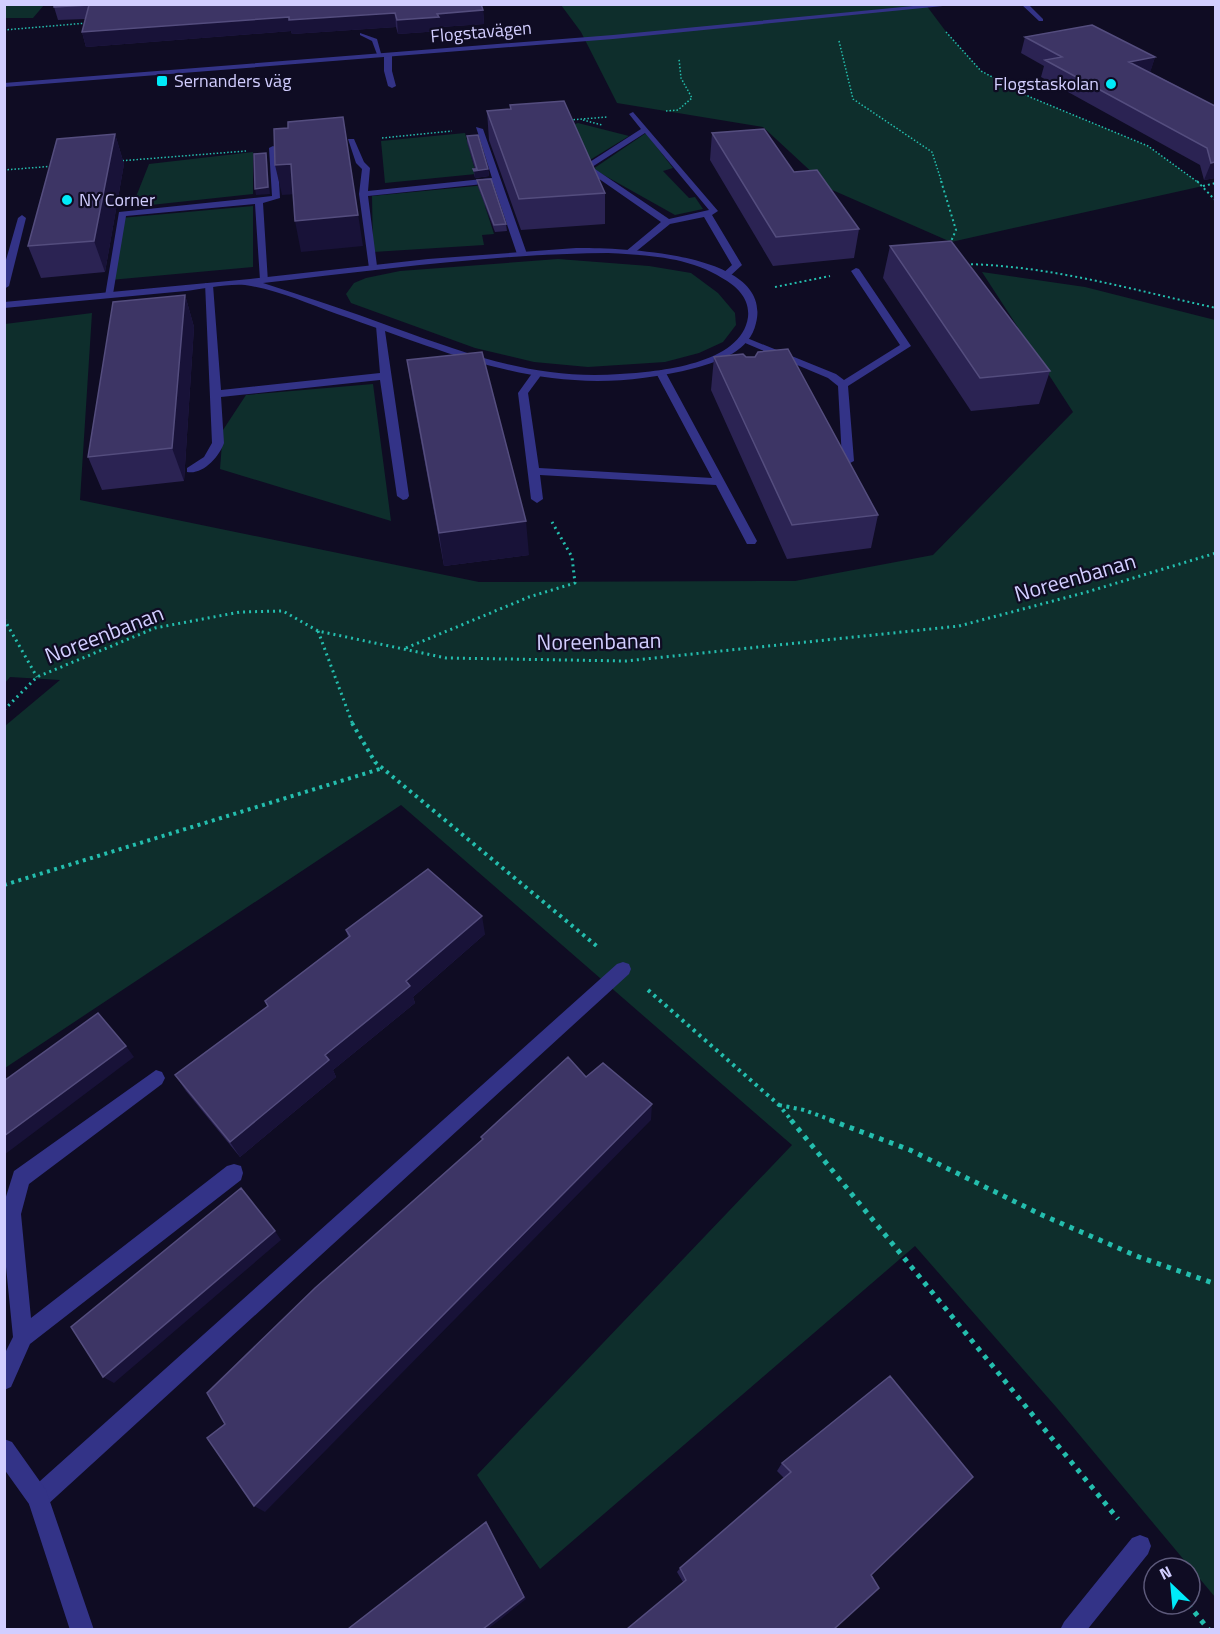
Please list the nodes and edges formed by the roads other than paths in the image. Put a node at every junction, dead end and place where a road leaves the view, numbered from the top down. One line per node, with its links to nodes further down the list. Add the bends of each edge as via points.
1 (960, 4): 5 (street, Flogstavägen)
2 (1024, 4): 3 (street)
3 (1041, 20)
4 (362, 34): 6 (street, via 375,40)
5 (388, 55): 6 (street, Flogstavägen); 8 (street)
6 (380, 56): 7 (street, Flogstavägen)
7 (4, 85)
8 (392, 86)
9 (633, 114): 11 (street)
10 (478, 129): 14 (street)
11 (646, 129): 17 (street, via 714,211); 19 (street, via 586,167)
12 (351, 141): 15 (street, via 366,168)
13 (273, 148): 16 (street, via 276,198)
14 (496, 180): 15 (street); 21 (street)
15 (363, 194): 22 (street)
16 (259, 201): 25 (street); 29 (street, via 122,214)
17 (707, 214): 19 (street); 24 (street, via 737,265)
18 (22, 218): 27 (street)
19 (667, 222): 20 (street)
20 (630, 252): 21 (street); 24 (street, via 694,261)
21 (522, 254): 22 (street)
22 (372, 266): 25 (street)
23 (856, 271): 36 (street, via 906,346)
24 (726, 275): 32 (street, via 747,293 754,311)
25 (266, 279): 26 (street)
26 (249, 282): 28 (street); 31 (street)
27 (4, 285)
28 (208, 285): 29 (street); 37 (street)
29 (108, 294): 30 (street)
30 (4, 305)
31 (381, 326): 34 (street, via 465,356); 35 (street)
32 (743, 340): 33 (street, via 724,358); 36 (street, via 832,376)
33 (661, 373): 34 (street, via 600,379); 41 (street)
34 (537, 374): 40 (street, via 523,393)
35 (385, 376): 37 (street); 42 (street)
36 (843, 385): 38 (street, via 848,461)
37 (216, 394): 39 (street, via 216,450)
38 (835, 464)
39 (191, 470)
40 (533, 471): 41 (street); 43 (street)
41 (720, 482): 44 (street)
42 (403, 496)
43 (537, 499)
44 (751, 541)
45 (623, 969): 51 (street)
46 (156, 1078): 48 (street, via 21,1178 11,1214)
47 (234, 1173): 48 (street)
48 (22, 1337): 49 (street)
49 (4, 1380)
50 (4, 1450): 51 (street)
51 (38, 1498): 53 (street)
52 (1140, 1546): 54 (street)
53 (82, 1629)
54 (1072, 1629)

